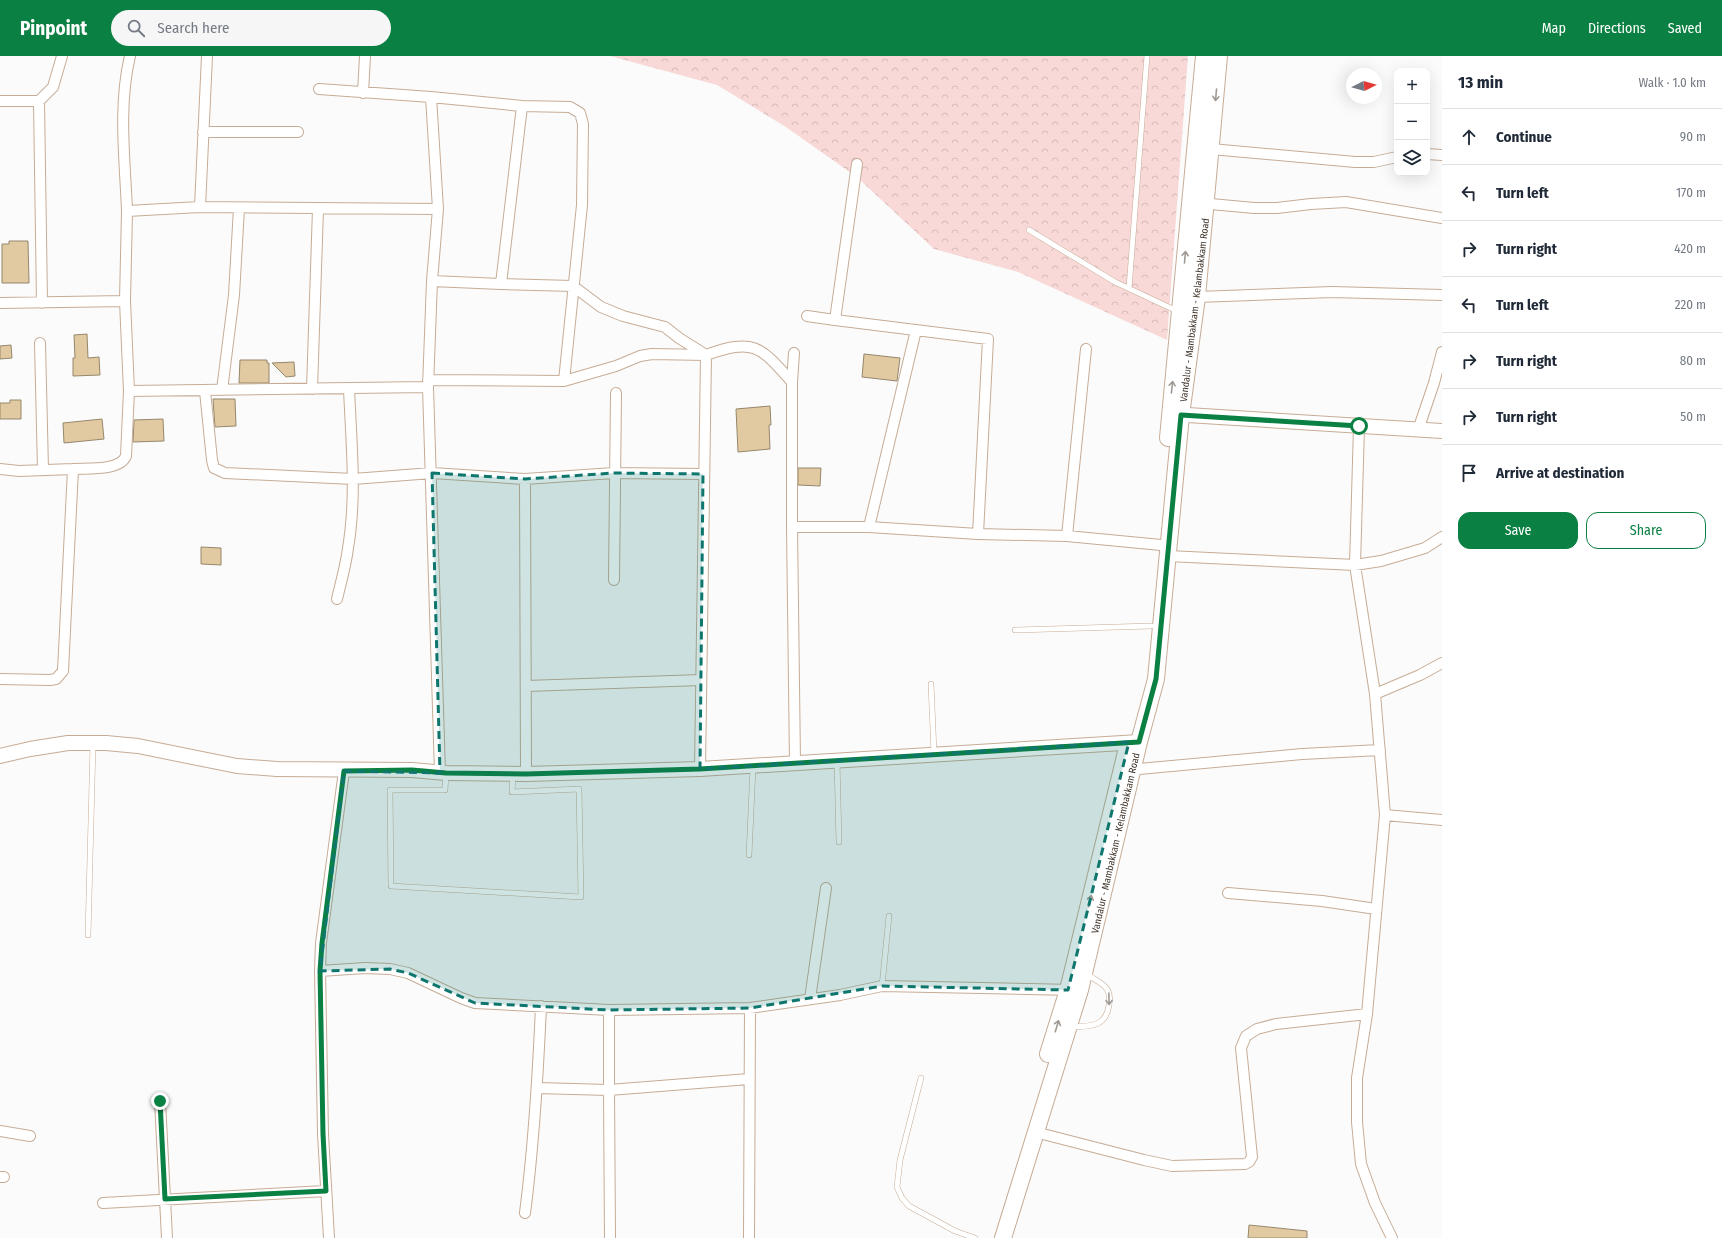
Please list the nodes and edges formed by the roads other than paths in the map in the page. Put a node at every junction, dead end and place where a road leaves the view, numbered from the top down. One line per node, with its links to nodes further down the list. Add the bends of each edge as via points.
1 (62, 56): 12 (street, via 53,87)
2 (130, 56): 26 (street, via 124,112)
3 (207, 56): 14 (street)
4 (365, 56): 9 (street)
5 (1147, 56): 32 (lane)
6 (1204, 56): 21 (main road, Vandalur - Mambakkam - Kelambakkam Road)
7 (1219, 56): 16 (main road, Vandalur - Mambakkam - Kelambakkam Road, one-way to 16)
8 (319, 89): 9 (street)
9 (363, 92): 10 (street)
10 (431, 97): 13 (street); 25 (street)
11 (0, 101): 12 (street)
12 (39, 101): 37 (street)
13 (522, 106): 30 (street); 31 (street, via 570,107 582,117 582,205)
14 (203, 132): 15 (street); 22 (street)
15 (298, 132)
16 (1211, 148): 19 (street, via 1355,162 1374,162); 21 (main road, Vandalur - Mambakkam - Kelambakkam Road)
17 (1430, 154): 18 (street)
18 (1442, 155)
19 (1394, 158)
20 (857, 164): 40 (street)
21 (1198, 202): 27 (street, via 1254,208 1346,202); 34 (main road, Vandalur - Mambakkam - Kelambakkam Road); 38 (main road, Vandalur - Mambakkam - Kelambakkam Road, one-way to 21)
22 (200, 208): 23 (street); 26 (street)
23 (239, 208): 24 (street); 52 (street, via 234,295)
24 (318, 209): 25 (street); 51 (street)
25 (438, 209): 29 (street)
26 (127, 211): 35 (street)
27 (1442, 218)
28 (1029, 230): 32 (lane)
29 (432, 281): 30 (street); 49 (street)
30 (501, 284): 31 (street)
31 (573, 286): 46 (street, via 601,307 623,316 665,327); 47 (street)
32 (1129, 288): 38 (lane)
33 (1442, 295): 34 (street, via 1332,292)
34 (1197, 297): 56 (main road, Vandalur - Mambakkam - Kelambakkam Road)
35 (125, 301): 37 (street); 53 (street)
36 (0, 303): 37 (street)
37 (42, 303)
38 (1180, 313): 56 (main road, Vandalur - Mambakkam - Kelambakkam Road, one-way to 38)
39 (807, 316): 40 (street)
40 (834, 320): 41 (street)
41 (916, 330): 69 (street); 70 (street, via 988,340)
42 (40, 343): 62 (street)
43 (1086, 349): 71 (street)
44 (1442, 352): 58 (street)
45 (794, 353): 48 (street)
46 (706, 355): 47 (street, via 646,355); 48 (street, via 737,346 753,348 770,357); 65 (street)
47 (564, 381): 49 (street)
48 (792, 382): 68 (street)
49 (428, 384): 50 (street); 63 (street)
50 (349, 388): 51 (street); 66 (street)
51 (312, 389): 52 (street)
52 (222, 390): 54 (street)
53 (129, 391): 54 (street); 61 (street, via 124,461 115,466)
54 (204, 391): 66 (street, via 212,460 214,468 219,471)
55 (616, 394): 64 (street)
56 (1175, 415): 57 (street); 73 (main road, Vandalur - Mambakkam - Kelambakkam Road)
57 (1359, 426): 58 (street); 74 (street)
58 (1418, 430): 59 (street)
59 (1442, 431)
60 (0, 469): 62 (street)
61 (73, 469): 62 (street); 80 (street, via 63,671 56,679 50,680)
62 (43, 470)
63 (432, 473): 66 (street); 67 (street); 96 (street)
64 (614, 473): 65 (street); 67 (street); 75 (street)
65 (703, 474): 81 (street)
66 (353, 479): 76 (street, via 348,547)
67 (525, 480): 83 (street)
68 (792, 527): 69 (street); 91 (street)
69 (869, 527): 70 (street)
70 (978, 534): 71 (street)
71 (1067, 536): 73 (street)
72 (1442, 537): 74 (street, via 1425,548 1382,561)
73 (1164, 551): 74 (street, via 1275,562); 77 (main road, Vandalur - Mambakkam - Kelambakkam Road); 85 (main road, Vandalur - Mambakkam - Kelambakkam Road, via 1156,679)
74 (1355, 565): 84 (street)
75 (614, 580)
76 (337, 599)
77 (1151, 626): 78 (lane); 85 (main road, Vandalur - Mambakkam - Kelambakkam Road)
78 (1015, 630)
79 (1442, 663): 84 (street)
80 (0, 679)
81 (701, 680): 83 (street); 93 (street)
82 (931, 684): 88 (lane)
83 (526, 686): 97 (street)
84 (1375, 694): 87 (street)
85 (1134, 742): 88 (street); 94 (main road, Vandalur - Mambakkam - Kelambakkam Road)
86 (93, 743): 89 (street, via 68,743); 95 (street, via 138,746 236,766); 106 (lane)
87 (1380, 750): 94 (street, via 1302,754); 98 (street)
88 (934, 754): 90 (street)
89 (0, 756)
90 (837, 760): 91 (street); 100 (lane)
91 (795, 763): 92 (street)
92 (753, 766): 93 (street); 101 (lane)
93 (700, 769): 97 (street)
94 (1128, 770): 108 (main road, Vandalur - Mambakkam - Kelambakkam Road); 110 (main road, Vandalur - Mambakkam - Kelambakkam Road, one-way to 94)
95 (344, 771): 96 (street, via 412,770); 107 (street)
96 (443, 773): 97 (street); 97 (lane, via 445,790 390,790 391,886 581,897 579,789 512,792)
97 (520, 774)
98 (1384, 815): 99 (street); 104 (street)
99 (1442, 820)
100 (839, 842)
101 (749, 856)
102 (826, 888): 111 (street)
103 (1228, 893): 104 (street, via 1322,901)
104 (1376, 909): 115 (street)
105 (889, 916): 109 (lane)
106 (88, 935)
107 (320, 971): 112 (street, via 390,969 408,973 475,1003); 125 (street)
108 (1084, 973): 110 (main road, Vandalur - Mambakkam - Kelambakkam Road); 116 (lane, one-way to 116, via 1107,989 1110,996 1106,1015 1099,1023 1090,1027)
109 (882, 986): 110 (street); 111 (street)
110 (1074, 990): 116 (main road, Vandalur - Mambakkam - Kelambakkam Road); 134 (main road, Vandalur - Mambakkam - Kelambakkam Road, one-way to 110)
111 (810, 999): 113 (street)
112 (541, 1006): 114 (street); 119 (street)
113 (750, 1008): 114 (street); 118 (street)
114 (609, 1010): 120 (street)
115 (1367, 1014): 123 (street, via 1276,1024 1257,1029 1246,1036 1241,1048 1252,1156 1245,1164 1172,1166); 136 (street, via 1357,1078 1357,1122 1361,1164 1375,1203)
116 (1068, 1027): 123 (main road, Vandalur - Mambakkam - Kelambakkam Road)
117 (921, 1078): 133 (lane, via 900,1160 897,1187 909,1206)
118 (749, 1079): 120 (street); 132 (street)
119 (537, 1088): 120 (street); 128 (street)
120 (609, 1090): 131 (street)
121 (160, 1101): 126 (street)
122 (0, 1131): 124 (street)
123 (1035, 1132): 135 (main road, Vandalur - Mambakkam - Kelambakkam Road)
124 (30, 1136)
125 (326, 1191): 126 (street); 130 (street)
126 (165, 1199): 127 (street); 129 (street)
127 (103, 1203)
128 (525, 1213)
129 (167, 1238)
130 (329, 1238)
131 (610, 1238)
132 (749, 1238)
133 (975, 1238)
134 (993, 1238)
135 (1004, 1238)
136 (1392, 1238)

